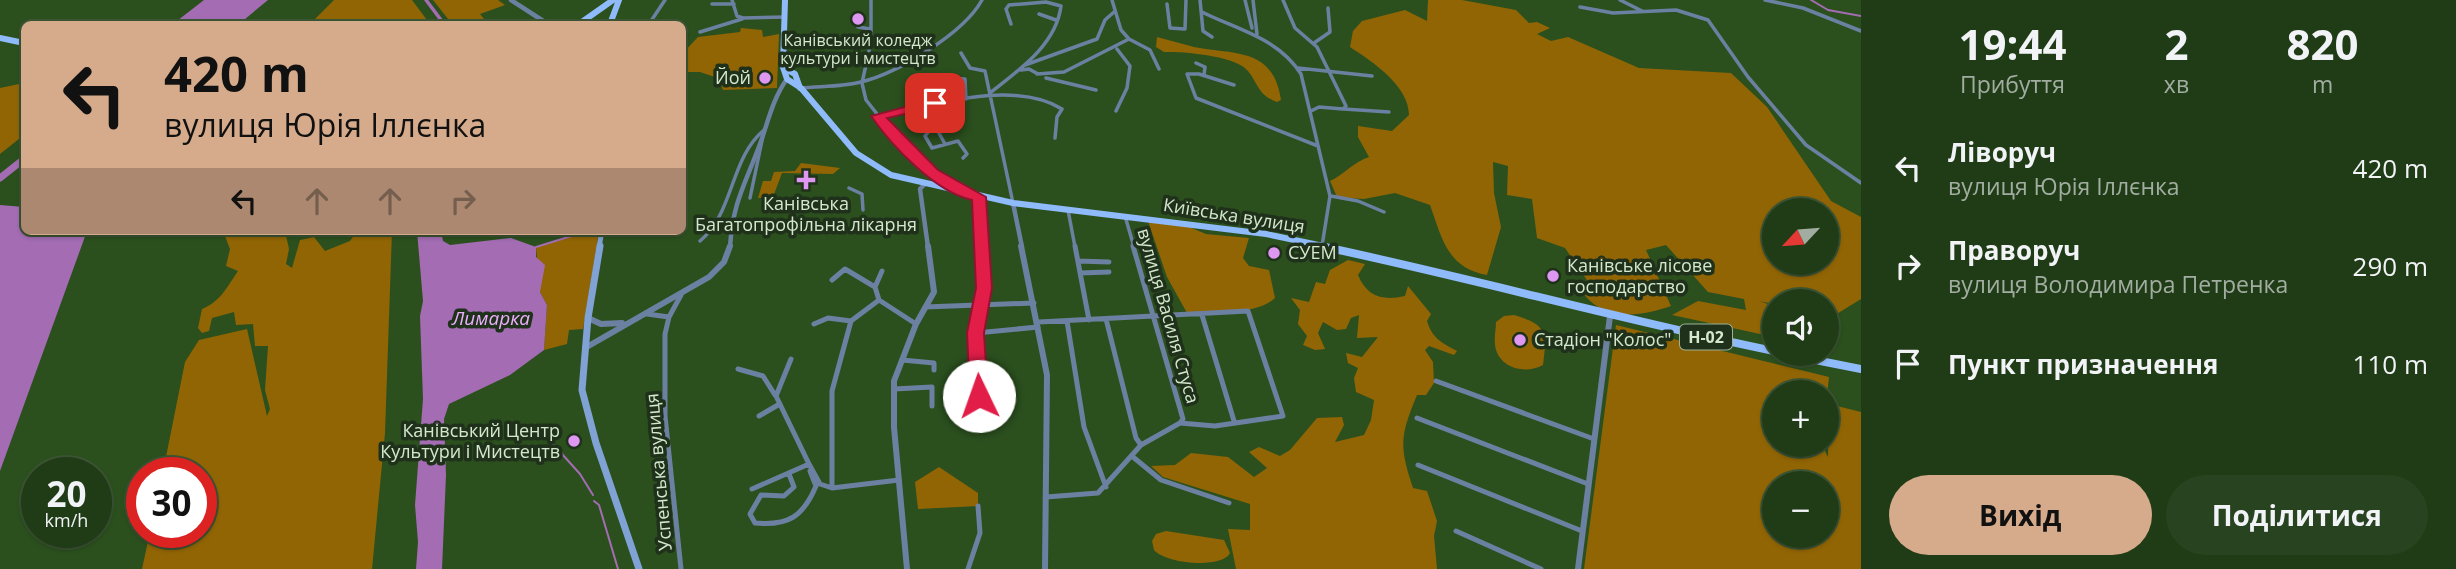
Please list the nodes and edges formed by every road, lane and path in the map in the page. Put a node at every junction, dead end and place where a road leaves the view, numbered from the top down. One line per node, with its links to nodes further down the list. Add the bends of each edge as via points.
1 (511, 0): 29 (street)
2 (613, 0): 30 (main road)
3 (619, 0): 31 (main road)
4 (665, 0): 32 (street)
5 (871, 0): 35 (street)
6 (982, 0): 58 (street, via 973,16 925,52)
7 (1112, 0): 22 (street)
8 (1186, 0): 17 (street, via 1185,29 1181,30 1170,28)
9 (1200, 0): 23 (street)
10 (1245, 0): 18 (street)
11 (1283, 0): 43 (street, via 1295,28)
12 (1620, 0): 24 (street)
13 (1765, 0): 36 (street, via 1810,10)
14 (733, 2): 16 (street); 28 (street, via 737,16)
15 (786, 2): 26 (main road)
16 (712, 4)
17 (1167, 4)
18 (1251, 4): 38 (street)
19 (1580, 7): 24 (street)
20 (1328, 8): 43 (street, via 1330,32)
21 (1059, 12): 33 (street)
22 (1114, 12): 41 (street); 47 (street, via 1097,39)
23 (1202, 12): 38 (street); 39 (street, via 1203,31)
24 (1643, 12): 77 (street, via 1676,10 1708,20 1748,77 1806,145)
25 (1039, 14): 33 (street)
26 (786, 17): 28 (street); 48 (main road)
27 (857, 17): 35 (street, via 858,27)
28 (743, 18): 37 (street)
29 (543, 21)
30 (583, 21)
31 (611, 21)
32 (651, 21)
33 (1056, 21): 34 (street, via 1061,6 1036,2 1009,5); 47 (street)
34 (1011, 24)
35 (870, 29): 58 (street)
36 (1861, 31)
37 (700, 32)
38 (1256, 34): 49 (street, via 1282,50)
39 (1212, 37)
40 (0, 38): 42 (main road)
41 (1129, 39): 44 (street); 50 (street, via 1149,47)
42 (21, 42)
43 (1314, 43): 52 (street)
44 (1117, 49): 53 (street, via 1065,73); 66 (street, via 1130,66 1127,88)
45 (961, 53): 62 (street, via 970,68 985,71)
46 (1196, 63): 54 (street, via 1205,67)
47 (1026, 65): 51 (street)
48 (784, 68): 57 (main road); 60 (main road, Київська вулиця / Н-02, via 795,74)
49 (1298, 68): 52 (street); 67 (street)
50 (1159, 69)
51 (1021, 70): 53 (street); 62 (street)
52 (1331, 71): 55 (street); 65 (street, via 1346,106)
53 (1037, 74): 61 (street)
54 (1204, 75): 59 (street); 75 (street, via 1187,74 1196,98)
55 (1372, 76)
56 (926, 77): 63 (street, via 965,79)
57 (787, 79): 60 (main road, Київська вулиця / Н-02); 72 (street)
58 (862, 82): 60 (street); 69 (street, via 867,101)
59 (1234, 85)
60 (801, 88): 78 (main road, Київська вулиця / Н-02, via 856,153 884,172)
61 (1096, 90)
62 (991, 96): 63 (street); 73 (street, via 1035,97 1057,104 1062,109); 84 (street)
63 (967, 99): 64 (street)
64 (924, 106): 69 (street); 70 (street)
65 (1343, 109): 67 (street); 68 (street)
66 (1116, 111)
67 (1311, 111): 75 (street)
68 (1389, 113)
69 (878, 116): 80 (street, via 933,173)
70 (934, 125): 71 (street); 74 (street); 74 (street, via 925,136 932,148)
71 (918, 126)
72 (764, 130): 83 (street); 90 (street, via 758,132 740,164 720,215); 99 (street, via 732,217 724,262)
73 (1055, 138)
74 (945, 144): 76 (street, via 958,141 967,155)
75 (1318, 146): 81 (street)
76 (963, 158)
77 (1861, 183)
78 (924, 185): 80 (main road, Київська вулиця / Н-02); 103 (street, via 920,189 935,284)
79 (849, 188): 86 (street, via 862,194)
80 (969, 195): 82 (main road, Київська вулиця / Н-02)
81 (1331, 196): 87 (street); 91 (street, via 1322,226)
82 (979, 197): 84 (main road, Київська вулиця / Н-02); 102 (street, via 984,288)
83 (750, 198)
84 (1013, 203): 85 (main road, Київська вулиця / Н-02); 101 (street)
85 (1068, 209): 88 (main road, Київська вулиця / Н-02); 92 (street)
86 (863, 210)
87 (1384, 212)
88 (1125, 216): 91 (main road, Київська вулиця / Н-02); 108 (street, вулиця Василя Стуса)
89 (601, 235): 109 (main road)
90 (700, 241)
91 (1322, 246): 106 (main road, Київська вулиця / Н-02, via 1457,275)
92 (1078, 261): 93 (street); 96 (street)
93 (1109, 262)
94 (882, 271): 98 (street)
95 (1109, 272): 96 (street)
96 (1080, 273): 111 (street)
97 (832, 280): 98 (street, via 845,269)
98 (875, 287): 100 (street)
99 (681, 295): 104 (street); 107 (street)
100 (879, 300): 113 (street); 116 (street)
101 (1034, 303): 102 (street); 117 (street)
102 (980, 306): 103 (street); 118 (street)
103 (925, 307): 116 (street)
104 (643, 314): 107 (street); 112 (street)
105 (1202, 315): 108 (street); 135 (street); 135 (street, via 1248,311 1283,416)
106 (1610, 316): 120 (main road, Київська вулиця / Н-02); 137 (street)
107 (669, 317): 157 (street, Успенська вулиця, via 665,416)
108 (1153, 317): 110 (street); 136 (street, вулиця Василя Стуса, via 1183,419)
109 (588, 318): 112 (street, via 601,324); 119 (main road)
110 (1107, 319): 111 (street); 138 (street, via 1136,439)
111 (1089, 320): 114 (street)
112 (628, 321): 119 (street)
113 (851, 321): 115 (street, via 828,318); 148 (street, via 833,389)
114 (1067, 321): 117 (street); 147 (street, via 1086,428)
115 (814, 324)
116 (916, 324): 122 (street)
117 (1039, 324): 118 (street); 151 (street, via 1047,374)
118 (976, 333): 133 (street)
119 (585, 348): 156 (main road, via 582,380 586,408)
120 (1762, 348)
121 (791, 359): 129 (street)
122 (901, 360): 126 (street, via 934,363); 128 (street)
123 (1839, 365): 125 (main road)
124 (738, 369): 129 (street, via 763,376)
125 (1861, 369)
126 (934, 370)
127 (1436, 381): 137 (street)
128 (894, 389): 131 (street, via 932,387); 144 (street)
129 (776, 396): 130 (street)
130 (778, 405): 132 (street); 140 (street)
131 (932, 406)
132 (759, 416)
133 (980, 417)
134 (1417, 418): 146 (street)
135 (1234, 421): 136 (street, via 1214,427)
136 (1180, 423): 138 (street)
137 (1594, 439): 146 (street)
138 (1141, 444): 139 (street)
139 (1133, 457): 147 (street); 152 (street, via 1161,480)
140 (809, 464): 143 (street); 148 (street, via 820,484)
141 (1418, 464): 155 (street)
142 (810, 471): 150 (street, via 816,485 797,519 778,526 755,523 750,514)
143 (789, 474): 145 (street); 150 (street, via 794,487 789,495 780,499)
144 (900, 480): 148 (street); 158 (street)
145 (765, 484): 149 (street); 150 (street)
146 (1588, 484): 155 (street)
147 (1106, 487): 151 (street, via 1090,496)
148 (832, 488)
149 (752, 489)
150 (761, 495)
151 (1046, 497): 160 (street)
152 (1229, 503)
153 (978, 506): 159 (street, via 980,534)
154 (1456, 531): 161 (street)
155 (1582, 531): 162 (street)
156 (639, 569)
157 (681, 569)
158 (907, 569)
159 (968, 569)
160 (1045, 569)
161 (1541, 569)
162 (1578, 569)

